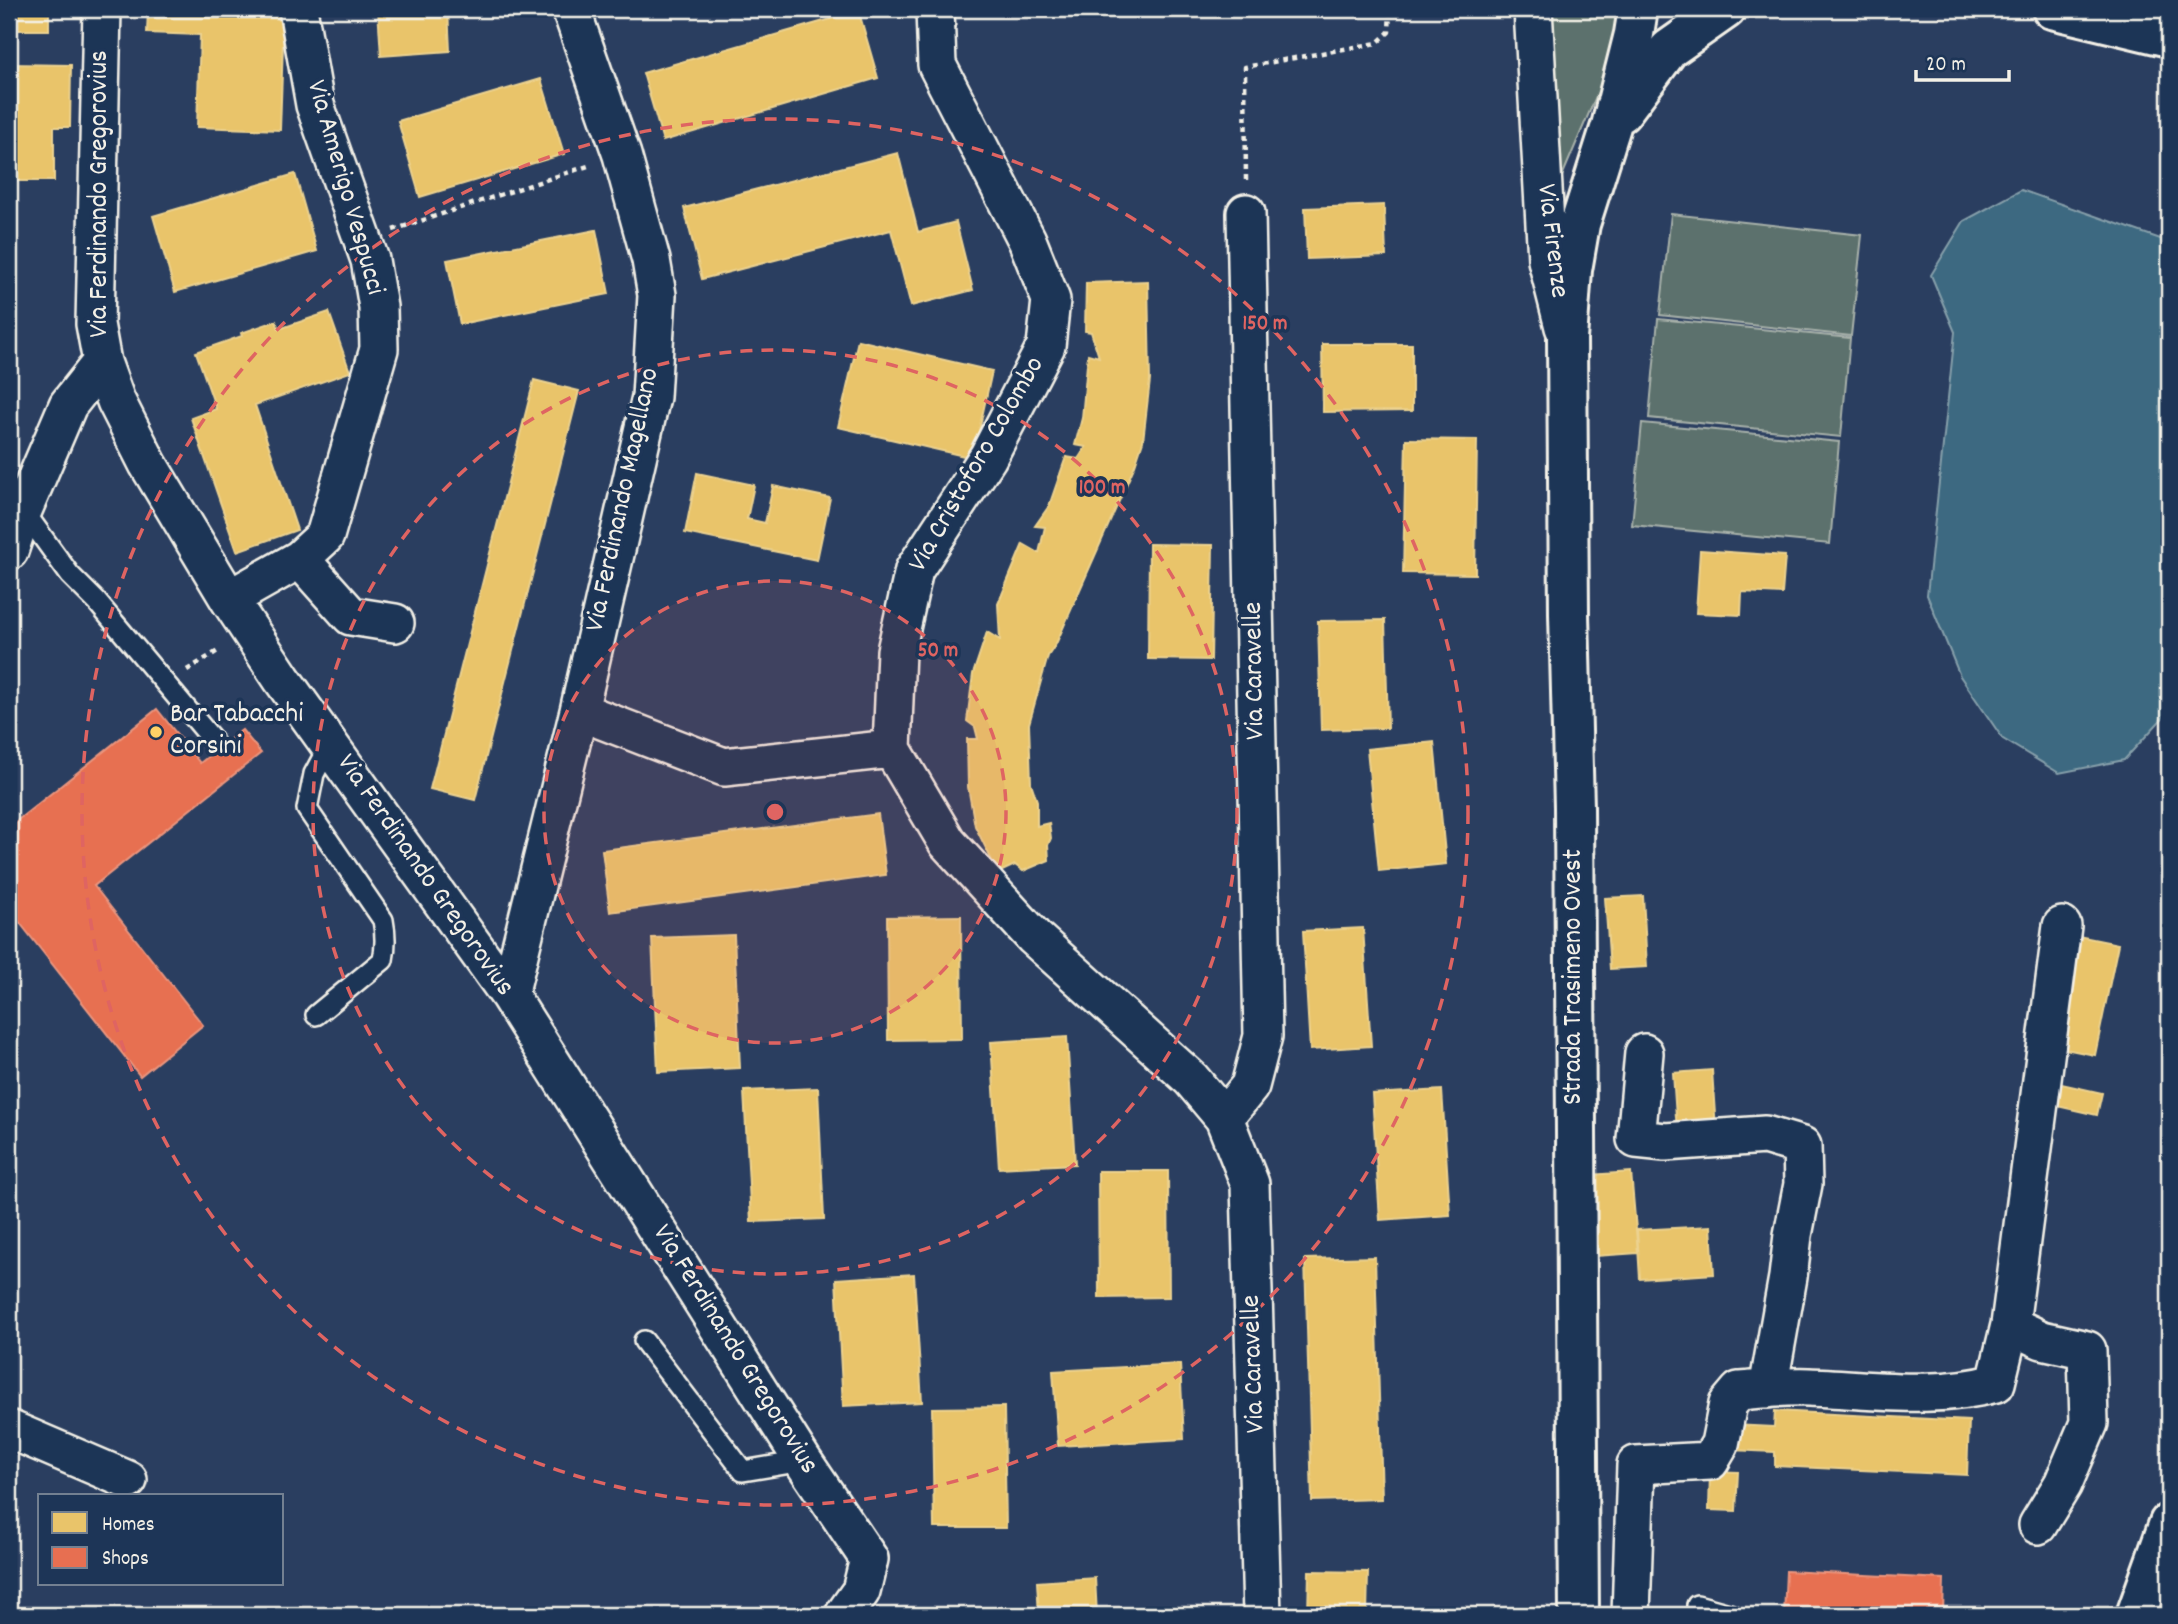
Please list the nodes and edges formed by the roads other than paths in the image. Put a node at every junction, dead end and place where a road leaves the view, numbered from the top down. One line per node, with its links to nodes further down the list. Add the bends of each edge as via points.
1 (102, 9): 13 (street, Via Ferdinando Gregorovius, via 95,324)
2 (298, 9): 16 (street, Via Amerigo Vespucci, via 315,105 370,260 379,307 379,349 325,536)
3 (571, 9): 19 (street, Via Ferdinando Magellano, via 622,155 657,295 651,397)
4 (935, 9): 22 (street, Via Cristoforo Colombo, via 937,65 1027,240 1051,300 1046,346 988,457 914,570 896,651)
5 (1533, 9): 12 (street, Via Firenze, via 1547,260)
6 (1638, 9): 10 (main road, Via Firenze)
7 (1726, 9): 10 (main road, Via Firenze, via 1669,49)
8 (2052, 9): 9 (main road)
9 (2165, 28)
10 (1611, 126): 12 (main road, Via Firenze, via 1580,224)
11 (1246, 213): 27 (street, Via Caravelle, via 1263,1036 1250,1086)
12 (1567, 339): 38 (main road, Strada Trasimeno Ovest)
13 (102, 362): 14 (street, via 68,405); 17 (street, Via Ferdinando Gregorovius, via 148,464)
14 (23, 510): 15 (street); 20 (lane, via 70,575)
15 (9, 551)
16 (300, 559): 17 (street, Via Amerigo Vespucci); 18 (street, via 351,616)
17 (229, 599): 21 (street, Via Ferdinando Gregorovius)
18 (394, 623)
19 (579, 711): 22 (street, via 724,767); 24 (street, Via Ferdinando Magellano)
20 (212, 739)
21 (330, 744): 24 (street, Via Ferdinando Gregorovius); 25 (lane, via 314,774 307,809 383,920 386,948 383,960)
22 (892, 749): 27 (street, Via Caravelle, via 947,842 1034,937 1191,1079)
23 (2062, 926): 28 (street)
24 (509, 995): 32 (street, Via Ferdinando Gregorovius)
25 (316, 1015)
26 (1644, 1053): 30 (street, via 1636,1139 1665,1142 1765,1136 1802,1146 1803,1184)
27 (1224, 1118): 37 (street, Via Caravelle, via 1250,1184)
28 (2010, 1325): 30 (street, via 1996,1383 1974,1389); 35 (street, via 2087,1350 2088,1423 2063,1485)
29 (644, 1341): 32 (lane, via 743,1471)
30 (1768, 1389): 39 (street, via 1739,1391 1728,1404 1720,1444 1710,1461 1636,1465)
31 (9, 1429): 33 (street)
32 (803, 1461): 36 (street, Via Ferdinando Gregorovius, via 869,1559 861,1591)
33 (128, 1480)
34 (2169, 1523): 42 (main road)
35 (2038, 1525)
36 (844, 1615)
37 (1262, 1615)
38 (1579, 1615)
39 (1631, 1615)
40 (1697, 1615): 41 (lane, via 1697,1605)
41 (1733, 1615)
42 (2136, 1615)

